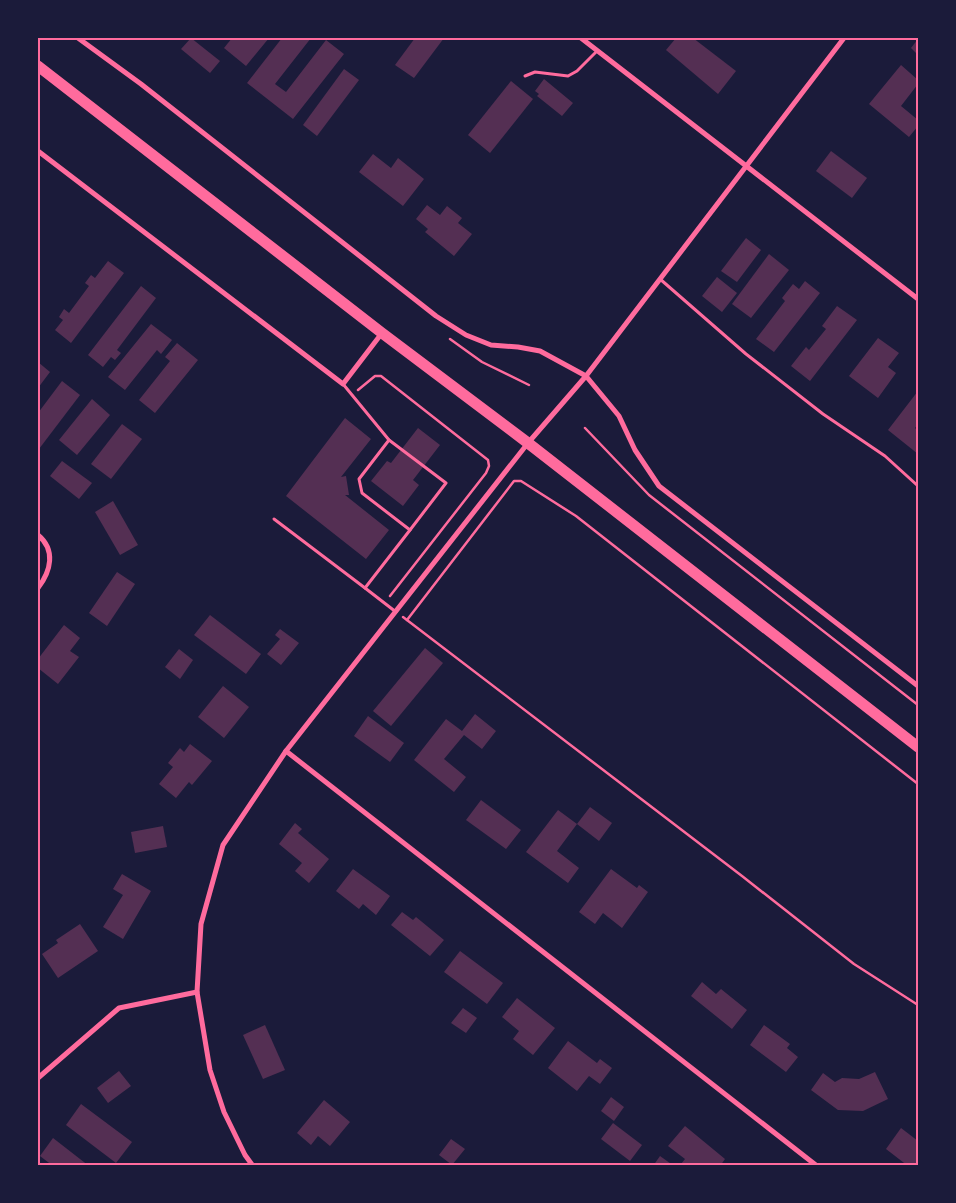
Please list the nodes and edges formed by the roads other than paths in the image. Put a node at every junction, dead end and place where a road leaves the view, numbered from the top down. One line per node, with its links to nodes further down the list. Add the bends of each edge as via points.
1 (78, 38): 12 (street, via 436,316 466,335 492,345 540,351)
2 (581, 38): 4 (street)
3 (844, 38): 8 (street)
4 (597, 50): 6 (lane, via 568,76 535,72); 8 (street)
5 (38, 66): 11 (main road)
6 (525, 76)
7 (38, 151): 13 (street)
8 (746, 166): 9 (street); 10 (street)
9 (660, 279): 12 (street); 16 (lane, via 746,354 823,414 885,456)
10 (918, 299)
11 (382, 333): 13 (street); 15 (main road)
12 (586, 376): 15 (street); 23 (street, via 619,416 635,450 660,486)
13 (343, 384): 14 (lane)
14 (389, 440): 18 (lane, via 359,479 362,493); 18 (lane, via 446,483)
15 (528, 443): 22 (street); 24 (main road)
16 (918, 486)
17 (274, 519): 21 (lane)
18 (410, 530): 21 (lane)
19 (38, 535): 20 (street, via 51,557 45,579)
20 (38, 588)
21 (365, 588): 22 (lane)
22 (396, 612): 25 (street)
23 (918, 686)
24 (918, 747)
25 (286, 751): 26 (street, via 223,845 201,924); 29 (street)
26 (196, 992): 27 (street, via 119,1008); 28 (street, via 213,1078 224,1112)
27 (38, 1078)
28 (253, 1166)
29 (817, 1166)

